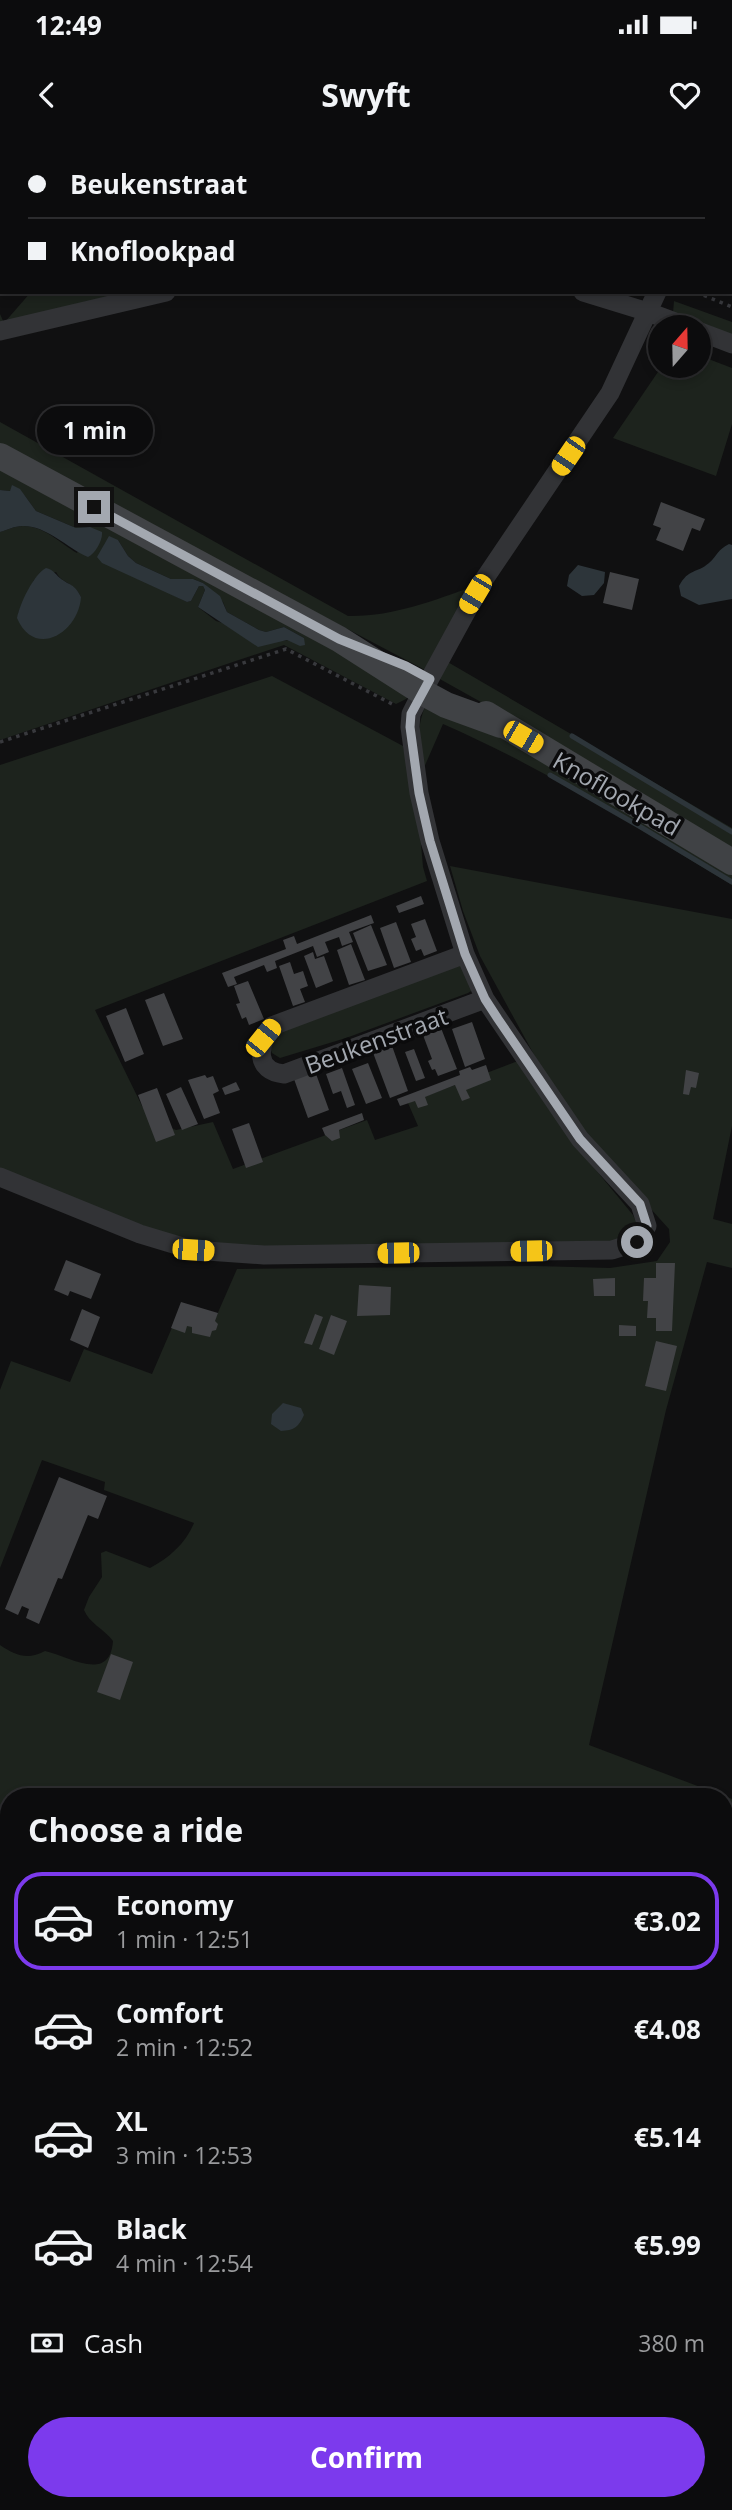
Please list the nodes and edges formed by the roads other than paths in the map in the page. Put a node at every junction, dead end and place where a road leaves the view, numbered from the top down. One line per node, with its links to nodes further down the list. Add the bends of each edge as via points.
1 (157, 294): 6 (street)
2 (590, 294): 4 (street)
3 (655, 294): 4 (street)
4 (648, 312): 5 (street); 10 (street, via 610,393 483,581)
5 (656, 315)
6 (0, 331)
7 (711, 336): 8 (street)
8 (732, 344)
9 (0, 456): 10 (main road, Knoflookpad, via 339,639)
10 (421, 695): 11 (main road, Knoflookpad, via 456,693 501,725); 12 (street, via 410,727 422,805)
11 (732, 862)
12 (465, 954): 13 (street); 13 (street, Beukenstraat, via 272,1026 260,1048 265,1065 284,1074)
13 (485, 999): 14 (street, via 580,1139 640,1204 647,1226 637,1242 612,1250 264,1255 193,1250 140,1234)
14 (0, 1177)

